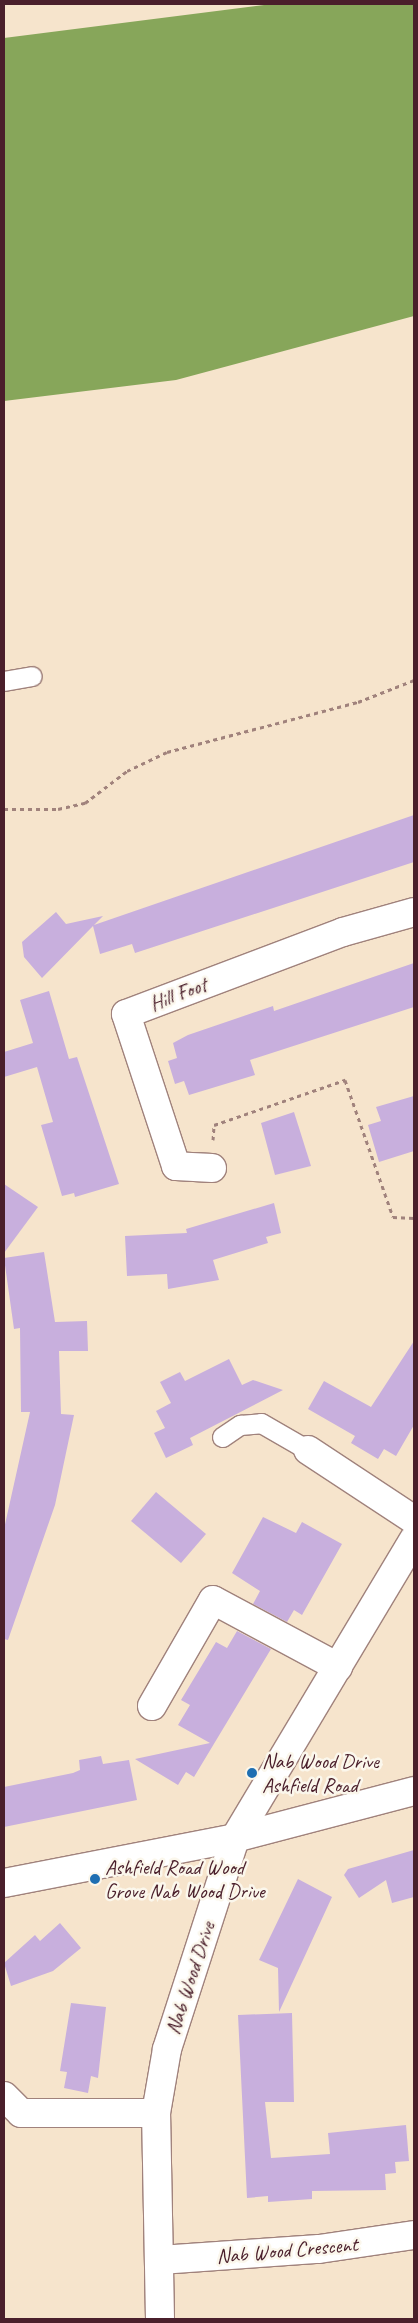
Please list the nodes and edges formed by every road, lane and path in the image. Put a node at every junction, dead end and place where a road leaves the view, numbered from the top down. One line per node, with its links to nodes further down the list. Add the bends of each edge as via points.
1 (32, 676): 3 (lane)
2 (414, 680): 4 (path, via 358,702 167,752 126,771 85,803 58,809)
3 (4, 681)
4 (4, 809)
5 (414, 912): 6 (street, Hill Foot, via 343,932 126,1014 176,1166)
6 (212, 1168): 7 (path, via 214,1125 345,1080 393,1217)
7 (414, 1218)
8 (222, 1437): 9 (lane, via 240,1425 261,1423)
9 (308, 1450): 10 (street)
10 (414, 1520)
11 (414, 1539): 12 (street, Nab Wood Drive)
12 (338, 1667): 13 (street, via 213,1600); 15 (street, Nab Wood Drive)
13 (152, 1706)
14 (414, 1791): 15 (street)
15 (235, 1838): 16 (street); 18 (street, Nab Wood Drive, via 167,2049)
16 (4, 1883)
17 (4, 2096): 18 (street, via 21,2113)
18 (156, 2113): 20 (street, Nab Wood Drive)
19 (414, 2235): 20 (street, Nab Wood Crescent, via 319,2249)
20 (160, 2260): 21 (street, Nab Wood Drive)
21 (160, 2319)

